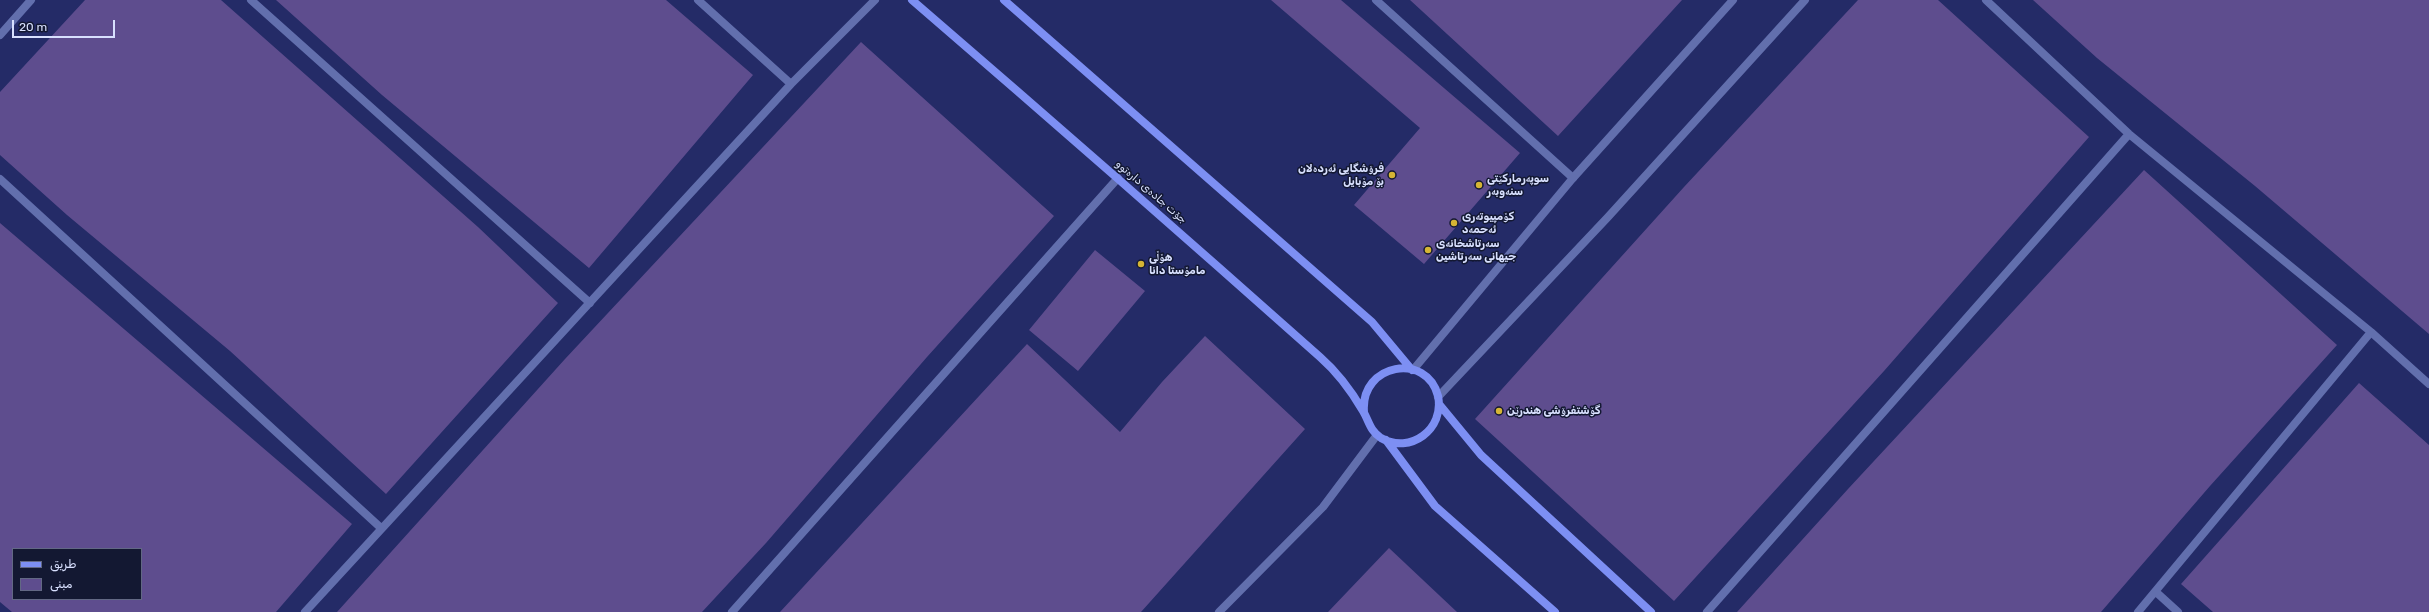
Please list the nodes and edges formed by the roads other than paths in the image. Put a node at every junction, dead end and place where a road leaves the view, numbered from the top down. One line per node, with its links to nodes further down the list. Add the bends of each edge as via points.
1 (31, 0): 11 (street)
2 (251, 0): 17 (street)
3 (698, 0): 12 (street)
4 (875, 0): 12 (street)
5 (912, 0): 14 (main road, جۆت جادەی دارەتوو)
6 (1004, 0): 19 (main road, via 1372,322)
7 (1376, 0): 15 (street)
8 (1733, 0): 15 (street)
9 (1806, 0): 21 (street)
10 (1986, 0): 13 (street)
11 (0, 35)
12 (791, 84): 17 (street)
13 (2129, 134): 18 (street); 32 (street)
14 (1118, 178): 22 (main road, جۆت جادەی دارەتوو, via 1325,361); 28 (street)
15 (1573, 178): 19 (street)
16 (0, 179): 25 (street)
17 (590, 303): 25 (street)
18 (2371, 332): 20 (street); 26 (street)
19 (1413, 370): 21 (main road, via 1429,380); 22 (main road, via 1393,369 1376,378 1365,394)
20 (2429, 384)
21 (1438, 400): 24 (main road, via 1435,422 1423,436 1406,443); 31 (main road, via 1481,455)
22 (1364, 412): 23 (main road, via 1368,425)
23 (1377, 435): 24 (main road); 29 (street, via 1323,507)
24 (1385, 440): 30 (main road, via 1435,506)
25 (381, 528): 27 (street)
26 (2156, 592): 33 (street); 34 (street)
27 (305, 612)
28 (732, 612)
29 (1219, 612)
30 (1555, 612)
31 (1650, 612)
32 (1708, 612)
33 (2138, 612)
34 (2178, 612)

